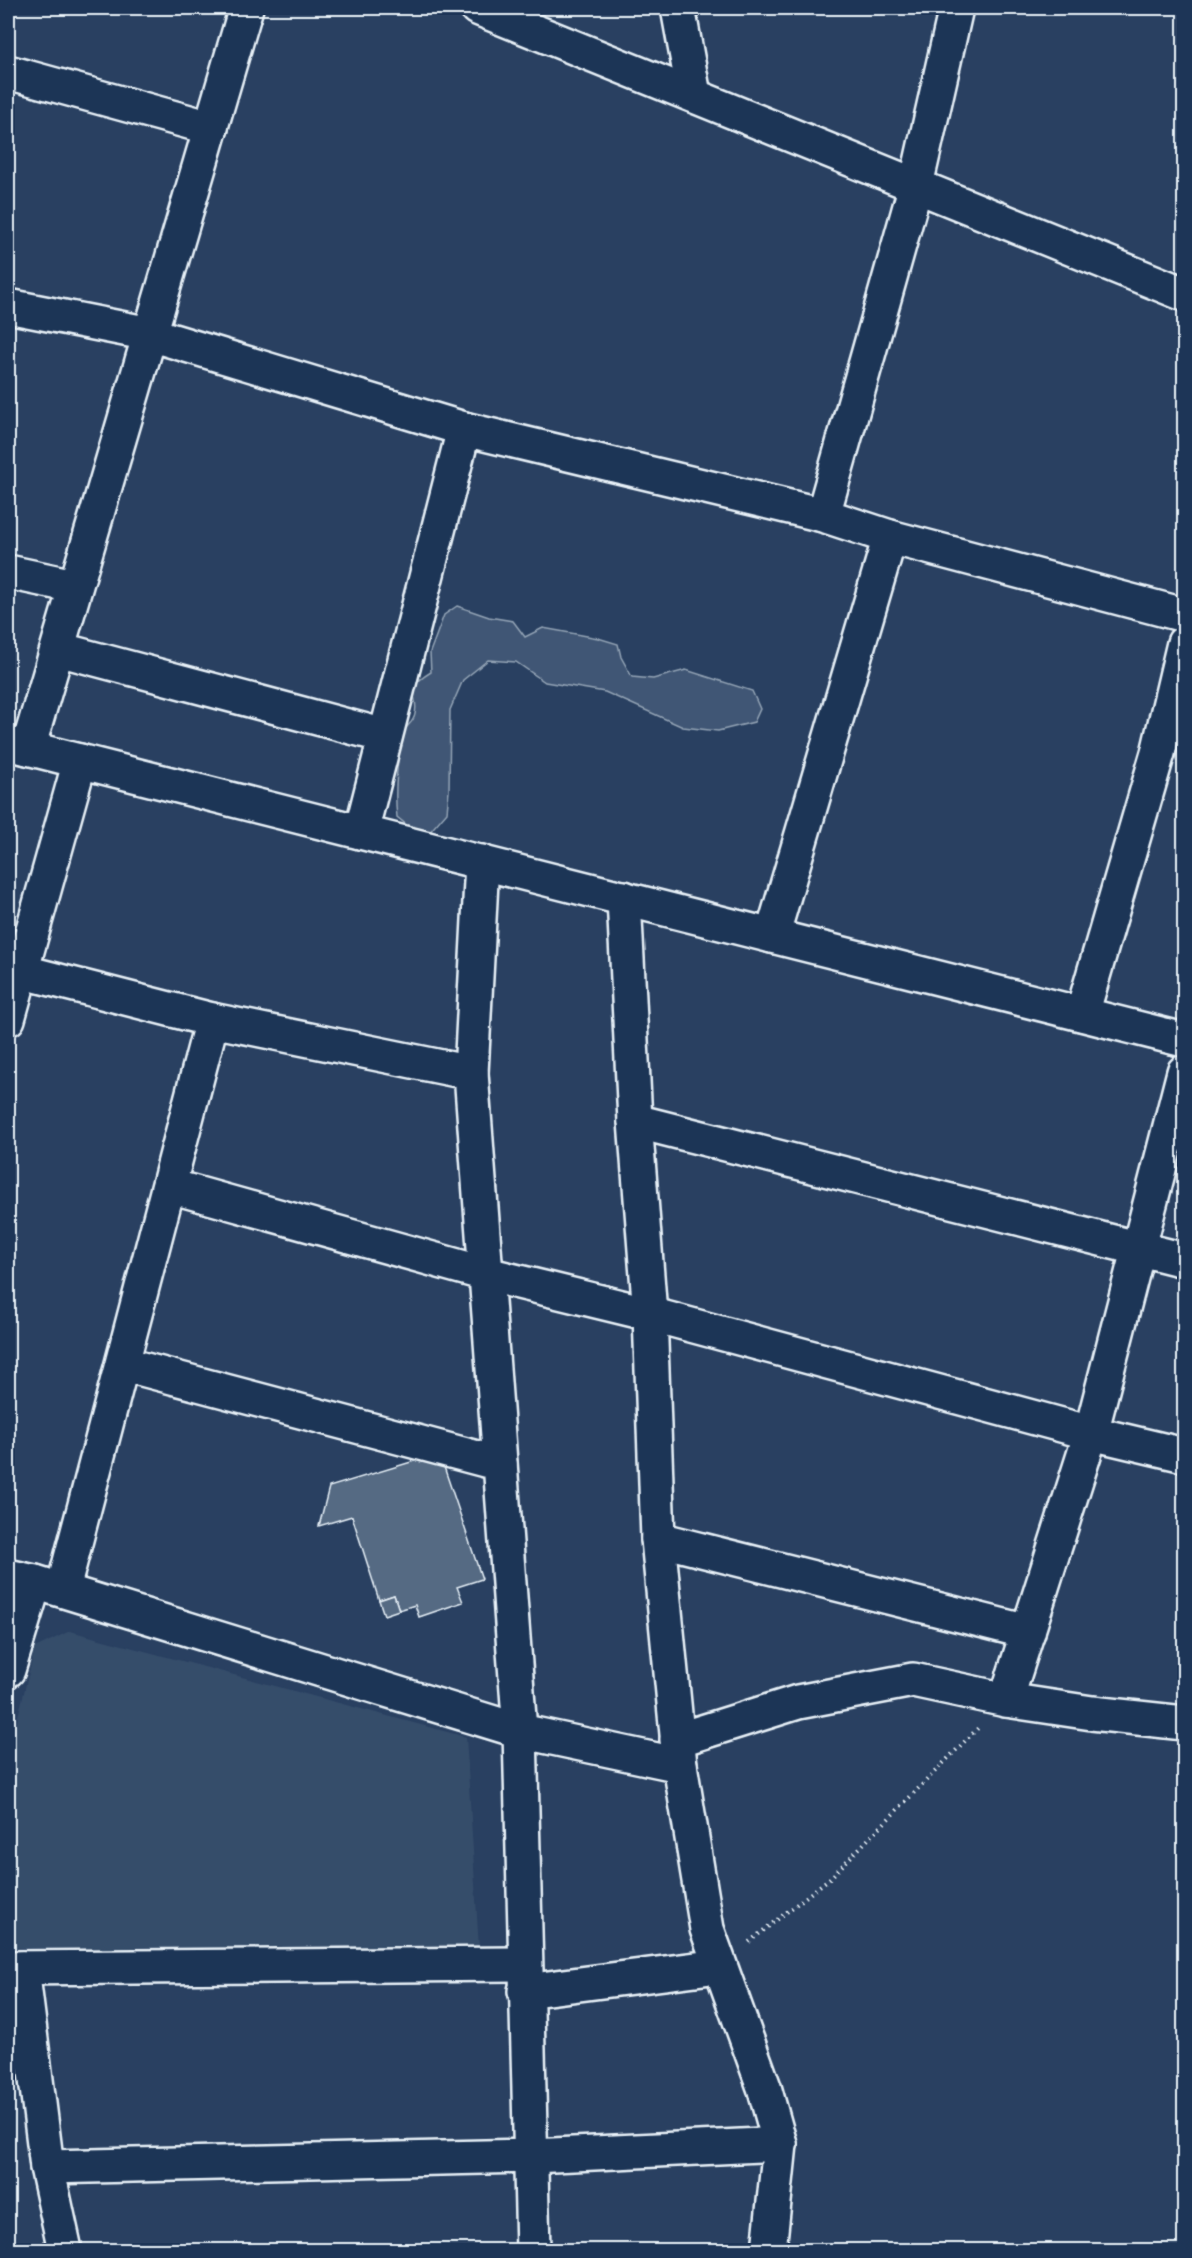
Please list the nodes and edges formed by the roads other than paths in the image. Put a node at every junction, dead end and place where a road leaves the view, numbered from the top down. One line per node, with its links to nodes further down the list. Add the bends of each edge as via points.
1 (246, 8): 7 (street)
2 (477, 8): 6 (street)
3 (678, 8): 6 (street)
4 (948, 17): 8 (street)
5 (8, 72): 7 (street)
6 (694, 95): 8 (street)
7 (211, 128): 11 (street)
8 (916, 185): 9 (street); 13 (street)
9 (1185, 294)
10 (8, 306): 11 (street)
11 (150, 334): 12 (street); 16 (street)
12 (465, 429): 13 (street); 20 (street)
13 (823, 514): 14 (street)
14 (890, 537): 17 (street); 27 (street)
15 (8, 572): 16 (street)
16 (74, 586): 19 (street)
17 (1185, 615)
18 (1185, 643): 22 (street)
19 (58, 649): 20 (street); 21 (street)
20 (386, 736): 24 (street)
21 (18, 746): 23 (street)
22 (1171, 758): 29 (street)
23 (80, 761): 24 (street); 28 (street)
24 (361, 832): 25 (street)
25 (482, 862): 26 (street); 34 (street)
26 (624, 898): 27 (street); 35 (street)
27 (772, 936): 29 (street)
28 (20, 971): 30 (street); 31 (street)
29 (1082, 1014): 32 (street)
30 (8, 1019)
31 (213, 1020): 34 (street); 36 (street)
32 (1185, 1040)
33 (1185, 1072): 37 (street)
34 (471, 1073): 39 (street)
35 (635, 1121): 37 (street); 40 (street)
36 (170, 1186): 39 (street); 41 (street)
37 (1140, 1249): 38 (street); 42 (street)
38 (1185, 1260)
39 (486, 1274): 40 (street); 44 (street)
40 (650, 1314): 42 (street); 45 (street)
41 (123, 1364): 44 (street); 46 (street)
42 (1091, 1433): 43 (street); 47 (street)
43 (1185, 1455)
44 (500, 1464): 51 (street)
45 (658, 1539): 47 (street); 52 (street)
46 (35, 1582): 48 (street); 51 (street)
47 (1028, 1632): 49 (street)
48 (8, 1670)
49 (1006, 1700): 50 (street); 52 (street, via 913,1680 798,1702)
50 (1185, 1723)
51 (520, 1731): 52 (street); 55 (street)
52 (679, 1753): 53 (street, via 707,1929)
53 (719, 1966): 55 (street); 56 (street, via 764,2087)
54 (15, 1968): 55 (street); 58 (street)
55 (525, 1977): 57 (street)
56 (780, 2144): 57 (street); 61 (street)
57 (532, 2156): 58 (street); 60 (street)
58 (47, 2167): 59 (street)
59 (65, 2250)
60 (533, 2250)
61 (769, 2250)

